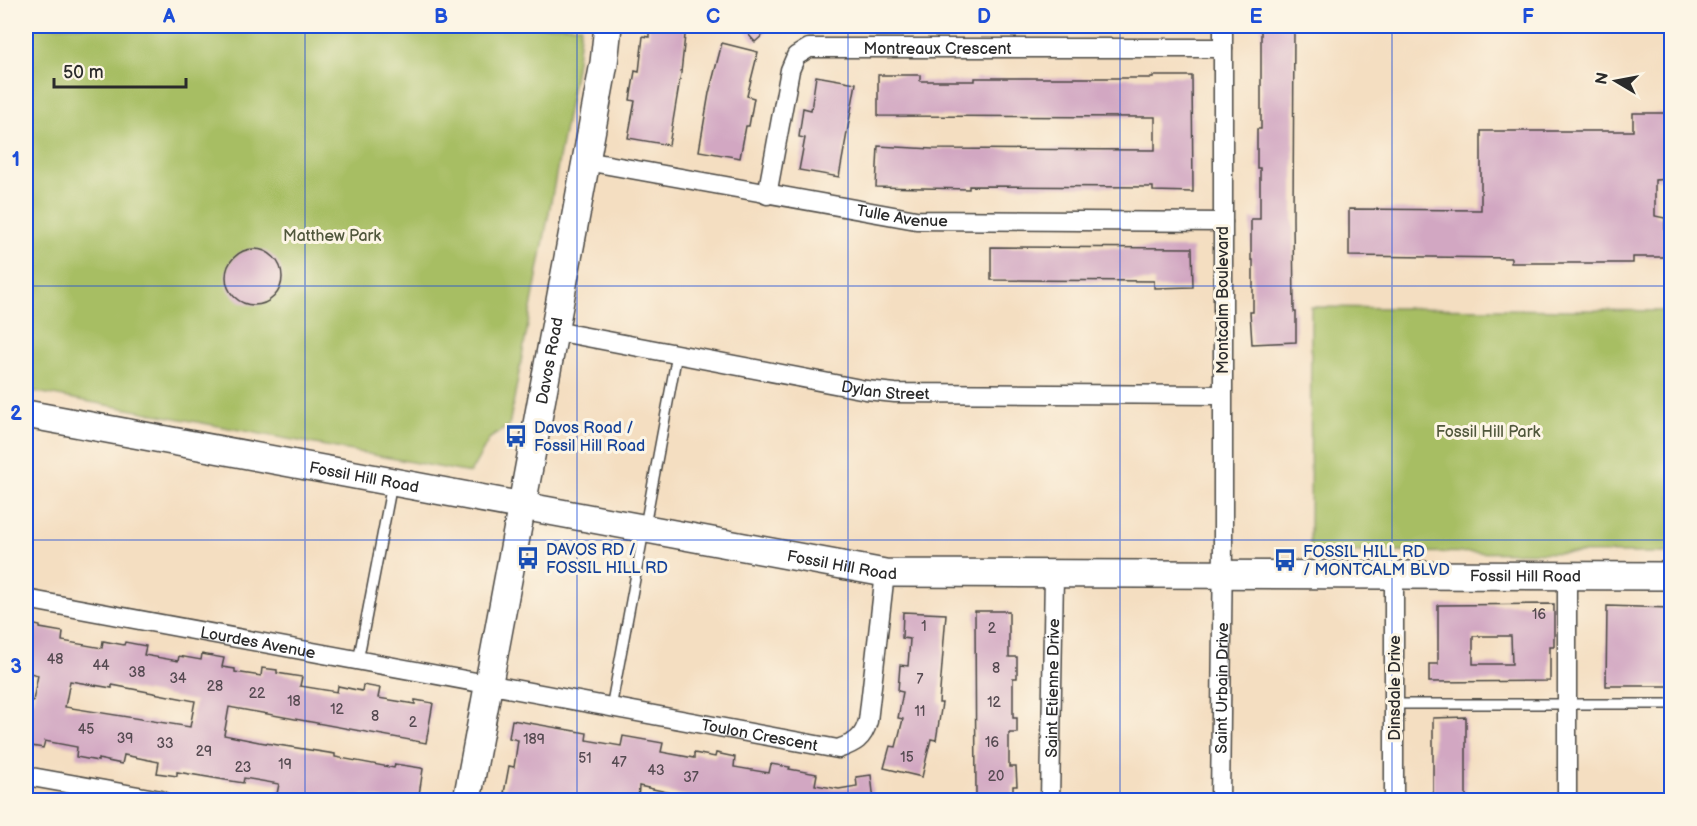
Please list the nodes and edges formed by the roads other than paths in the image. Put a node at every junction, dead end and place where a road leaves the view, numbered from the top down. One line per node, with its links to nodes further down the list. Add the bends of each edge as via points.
1 (608, 26): 4 (street, Davos Road)
2 (1223, 26): 3 (street, Montcalm Boulevard)
3 (1223, 48): 5 (street, Montreaux Crescent, via 809,48 796,56 790,70); 6 (street, Montcalm Boulevard)
4 (586, 161): 5 (street, Tulle Avenue); 7 (street, Davos Road)
5 (767, 195): 6 (street, Tulle Avenue, via 916,220)
6 (1223, 222): 9 (street, Montcalm Boulevard)
7 (555, 331): 8 (street, Dylan Street); 12 (street, Davos Road)
8 (677, 354): 9 (street, Dylan Street, via 895,393); 13 (lane)
9 (1222, 395): 16 (street, Montcalm Boulevard)
10 (26, 414): 11 (street, Fossil Hill Road)
11 (392, 482): 12 (street, Fossil Hill Road); 21 (lane)
12 (522, 506): 13 (street, Fossil Hill Road); 22 (street, Davos Road)
13 (645, 529): 14 (street, Fossil Hill Road); 26 (lane)
14 (885, 573): 15 (street, Fossil Hill Road); 26 (street, Toulon Crescent, via 868,721 865,734 856,743 838,749)
15 (1054, 575): 16 (street, Fossil Hill Road); 30 (street, Saint Etienne Drive)
16 (1222, 575): 17 (street, Fossil Hill Road); 31 (street, Saint Urbain Drive)
17 (1394, 576): 18 (street, Fossil Hill Road); 23 (street, Dinsdale Drive)
18 (1567, 576): 19 (street, Fossil Hill Road); 25 (street)
19 (1671, 576)
20 (26, 598): 21 (street, Lourdes Avenue)
21 (358, 661): 22 (street, Lourdes Avenue)
22 (489, 685): 26 (street, Toulon Crescent); 29 (street, Davos Road)
23 (1394, 704): 25 (lane); 32 (street, Dinsdale Drive)
24 (1671, 704): 25 (lane)
25 (1568, 705): 33 (street)
26 (611, 708)
27 (26, 776): 28 (street)
28 (161, 801)
29 (467, 801)
30 (1050, 801)
31 (1220, 801)
32 (1394, 801)
33 (1567, 801)

